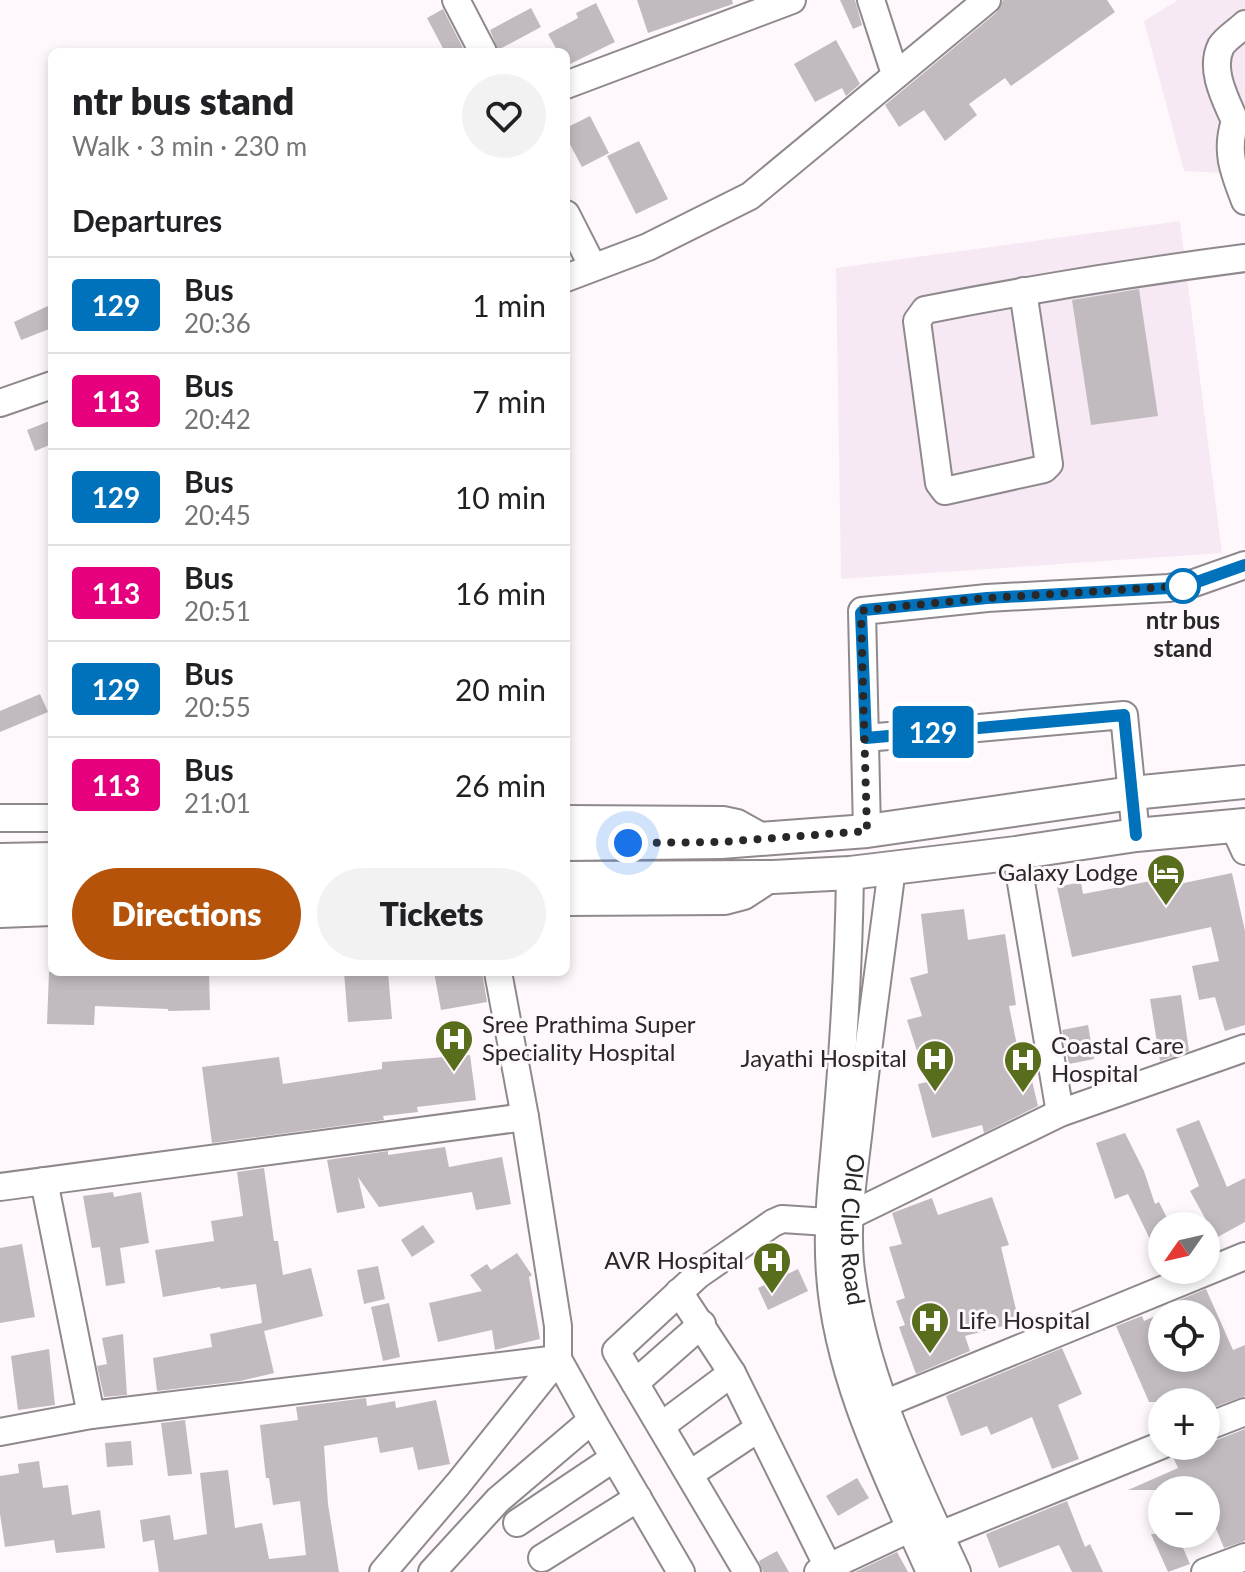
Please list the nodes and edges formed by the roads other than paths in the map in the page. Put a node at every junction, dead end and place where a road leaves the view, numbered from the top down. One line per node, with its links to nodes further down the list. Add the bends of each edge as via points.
1 (792, 0): 8 (street)
2 (871, 0): 7 (street)
3 (987, 0): 7 (street)
4 (463, 2): 6 (street)
5 (1245, 24): 9 (street, via 1222,44 1217,58 1221,87)
6 (481, 48)
7 (895, 74): 13 (street, via 750,196 648,247)
8 (570, 83)
9 (1240, 121): 10 (street, via 1230,136 1230,165)
10 (1245, 201)
11 (570, 222): 13 (street)
12 (1245, 258): 15 (street)
13 (593, 267): 14 (street)
14 (570, 276)
15 (1023, 291): 15 (street, via 925,310 918,317 939,483 945,491 1049,464)
16 (48, 386): 17 (street)
17 (0, 403)
18 (1245, 565): 19 (street, via 1169,588 864,610)
19 (866, 738): 21 (street, via 1121,714 1126,719); 25 (street)
20 (1245, 782): 21 (main road)
21 (1132, 793): 25 (main road); 27 (street)
22 (0, 818): 23 (street)
23 (48, 818)
24 (570, 819): 28 (street, via 723,820)
25 (867, 831): 28 (main road)
26 (1241, 834): 27 (main road)
27 (1136, 835): 30 (main road)
28 (768, 840): 29 (main road)
29 (570, 844)
30 (1016, 853): 33 (main road); 44 (street)
31 (48, 859): 32 (main road)
32 (0, 860)
33 (892, 868): 34 (main road); 48 (street, Old Club Road, via 865,1070)
34 (850, 873): 35 (main road); 48 (street, Old Club Road)
35 (773, 877): 36 (main road); 39 (street, via 744,896 725,901)
36 (570, 878)
37 (48, 885): 38 (main road)
38 (0, 887)
39 (570, 902)
40 (48, 912): 41 (street)
41 (0, 914)
42 (499, 976): 45 (street)
43 (1245, 1048): 44 (street)
44 (1060, 1113): 48 (street)
45 (525, 1117): 46 (street); 52 (street, via 558,1326)
46 (44, 1181): 47 (street); 57 (street)
47 (0, 1187)
48 (838, 1219): 50 (street, via 773,1223); 55 (street, Old Club Road); 69 (street, Old Club Road, via 830,1275 850,1375)
49 (1245, 1256): 55 (street)
50 (679, 1292): 51 (street); 54 (street, via 616,1351)
51 (702, 1324): 53 (street); 54 (street)
52 (558, 1359): 57 (street); 58 (street); 74 (street)
53 (732, 1373): 60 (street); 61 (street)
54 (635, 1383): 60 (street)
55 (884, 1404): 70 (street, Old Club Road)
56 (1245, 1412): 59 (street)
57 (91, 1415): 62 (street)
58 (592, 1420): 64 (street); 67 (street)
59 (1220, 1422)
60 (661, 1426): 65 (street)
61 (759, 1428): 65 (street); 73 (street)
62 (0, 1432)
63 (1148, 1451): 70 (street)
64 (614, 1458): 66 (street); 68 (street)
65 (690, 1474): 77 (street)
66 (638, 1498): 72 (street); 76 (street)
67 (498, 1500): 68 (street); 75 (street)
68 (517, 1523): 72 (street)
69 (911, 1528): 73 (street); 78 (street, Old Club Road)
70 (940, 1535): 79 (street, Old Club Road)
71 (1245, 1557): 80 (street)
72 (547, 1565)
73 (823, 1570)
74 (383, 1572)
75 (432, 1572)
76 (681, 1572)
77 (747, 1572)
78 (930, 1572)
79 (957, 1572)
80 (1205, 1572)

